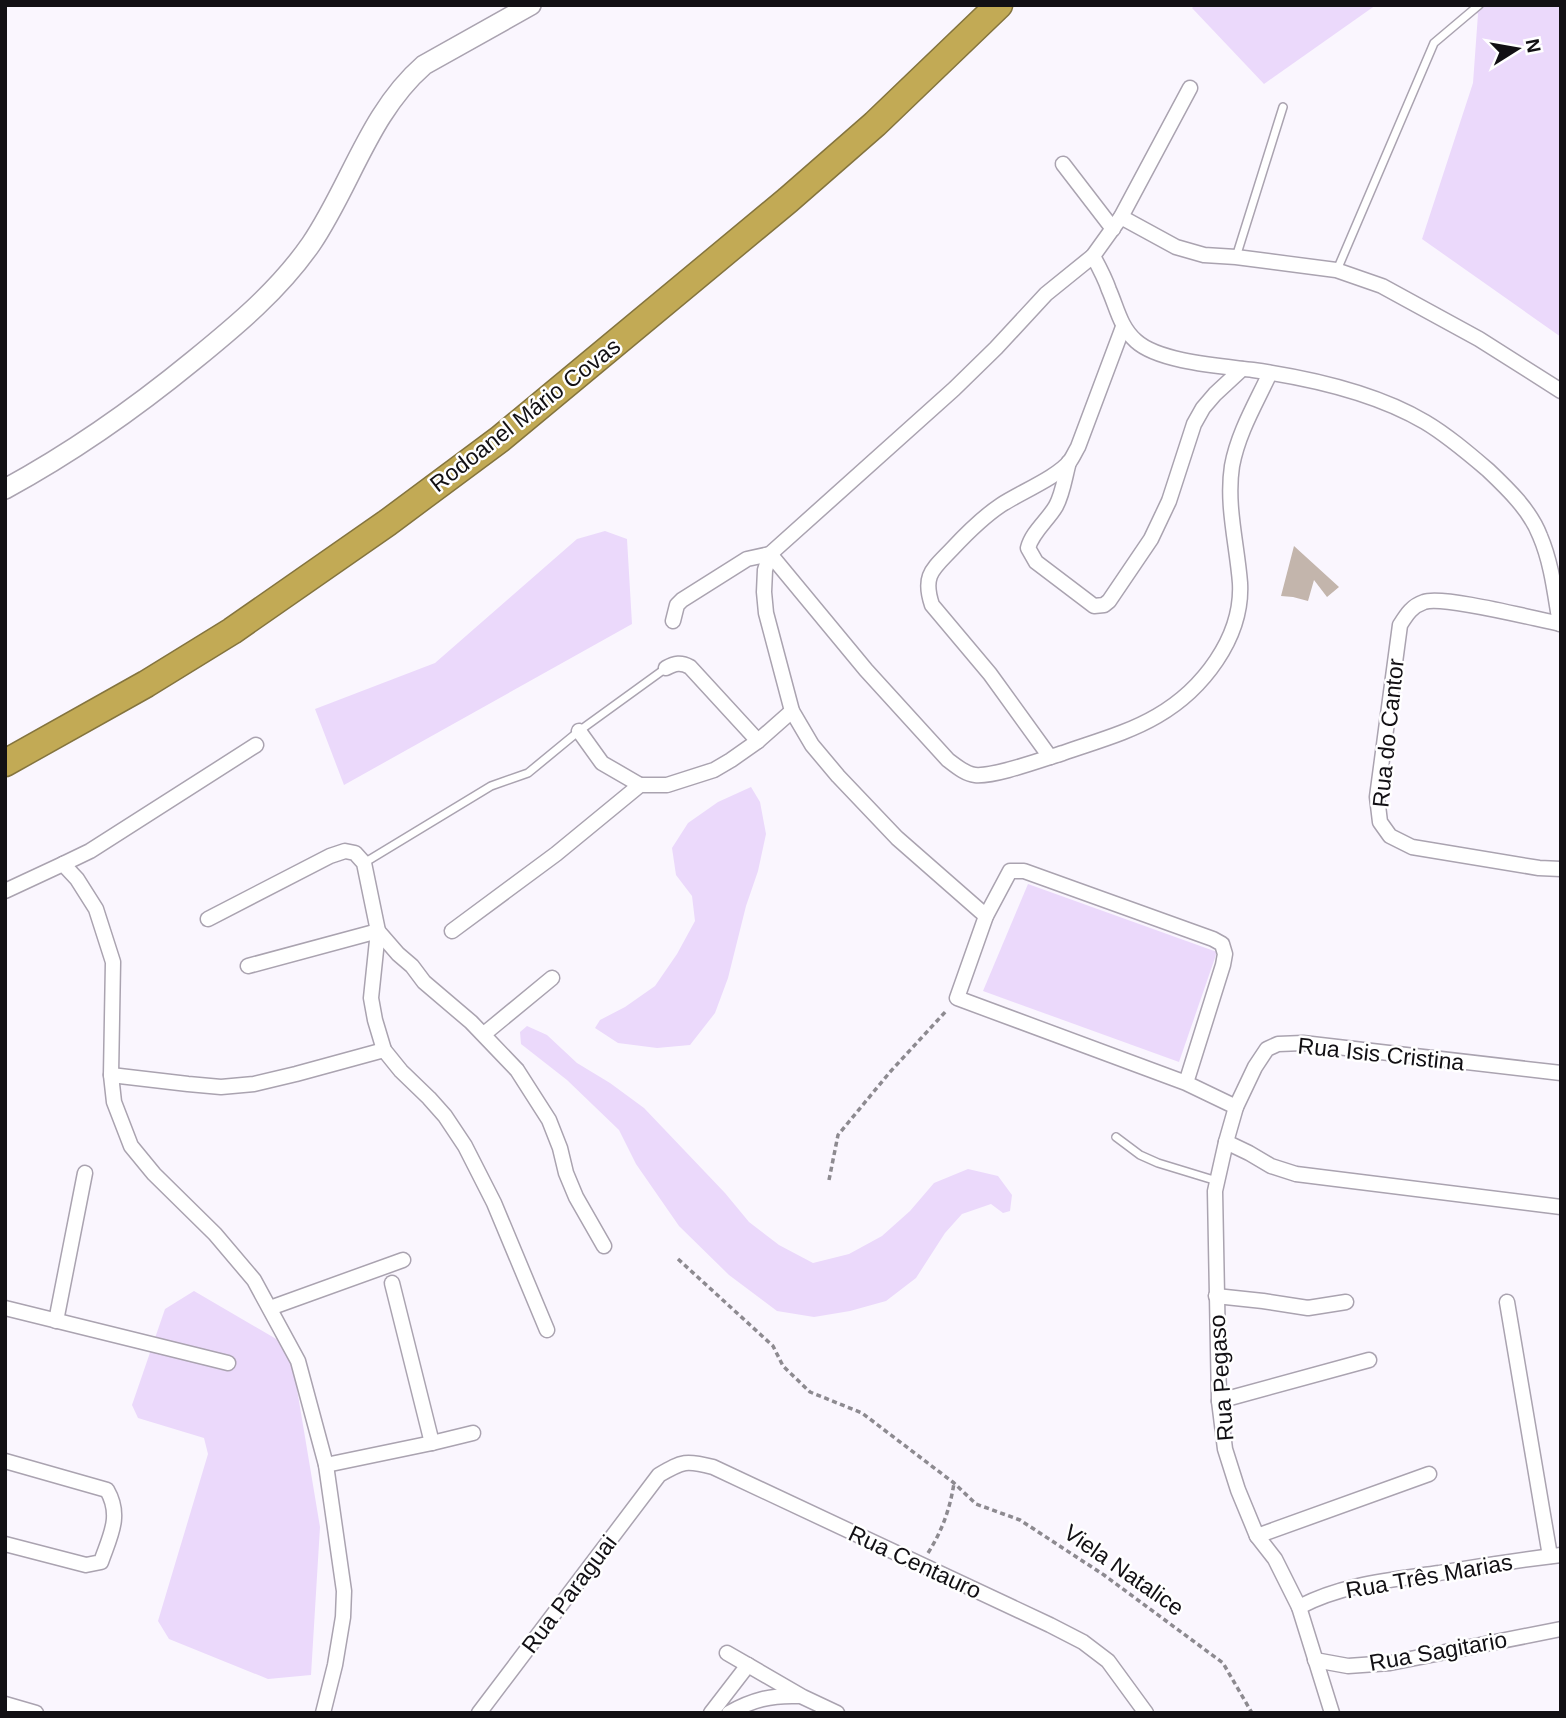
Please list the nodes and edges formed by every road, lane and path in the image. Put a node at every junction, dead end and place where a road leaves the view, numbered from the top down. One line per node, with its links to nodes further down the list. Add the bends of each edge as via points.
1 (531, 5): 16 (main road, via 408,78 372,130 310,245 258,306 150,396)
2 (999, 5): 27 (highway, Rodoanel Mário Covas, via 788,200 500,439 232,631)
3 (1479, 5): 10 (lane, via 1434,43)
4 (1189, 88): 7 (street)
5 (1283, 107): 9 (lane)
6 (1063, 164): 7 (street)
7 (1117, 223): 8 (street); 9 (street, via 1204,256)
8 (1093, 256): 11 (street); 17 (street, via 1046,294 954,389)
9 (1236, 257): 10 (street)
10 (1336, 270): 14 (street, via 1382,286)
11 (1123, 327): 12 (street, via 1136,342 1163,356); 15 (street)
12 (1241, 369): 13 (street); 15 (street, via 1203,408 1194,424 1151,540 1109,601 1094,607 1036,562 1028,548 1058,501)
13 (1270, 373): 18 (street, via 1382,402 1424,421 1464,449 1507,488 1531,518); 26 (street, via 1244,425 1232,466 1230,499 1239,602 1222,653 1182,698 1156,716)
14 (1561, 391)
15 (1069, 462): 26 (street, via 984,518 932,570 928,582 932,605 990,674)
16 (5, 489)
17 (770, 554): 19 (street, via 747,559 682,600); 22 (street, via 765,603); 26 (street, via 866,670 961,770 993,774)
18 (1558, 592): 20 (street)
19 (673, 621)
20 (1561, 624): 31 (street, Rua do Cantor, via 1451,602 1427,601 1412,608 1401,625 1377,797 1380,822 1390,836 1412,848)
21 (666, 668): 23 (lane); 24 (street, via 683,663 690,667)
22 (792, 711): 24 (street); 33 (street, via 838,776 897,838)
23 (579, 732): 28 (street, via 602,763); 29 (lane, via 528,773 491,786)
24 (758, 741): 28 (street, via 714,770 667,785)
25 (256, 745): 30 (street)
26 (1050, 757)
27 (5, 764)
28 (640, 785): 35 (street)
29 (364, 863): 34 (street, via 355,853 330,856); 36 (street)
30 (63, 864): 32 (street); 43 (street, via 96,909 113,962)
31 (1561, 869)
32 (5, 891)
33 (986, 916): 39 (street); 44 (street, via 1010,871 1024,870 1222,944 1223,965)
34 (208, 919)
35 (452, 930)
36 (378, 931): 37 (street); 40 (street, via 424,982); 41 (street, via 371,998)
37 (248, 966)
38 (552, 978): 40 (street)
39 (957, 998): 44 (street); 49 (path, via 838,1135)
40 (484, 1034): 52 (street, via 517,1070 549,1120 576,1197)
41 (384, 1050): 43 (street, via 243,1085 221,1087); 62 (street, via 445,1116 465,1146)
42 (1561, 1073): 45 (street, Rua Isis Cristina, via 1303,1043 1278,1044 1267,1049)
43 (111, 1075): 60 (street, via 114,1102 131,1146 215,1234 254,1280)
44 (1186, 1083): 45 (street)
45 (1236, 1107): 47 (street, Rua Pegaso)
46 (1116, 1137): 50 (lane, via 1158,1163)
47 (1226, 1142): 50 (street, Rua Pegaso); 51 (street, via 1296,1174)
48 (85, 1172): 61 (street)
49 (829, 1180)
50 (1218, 1181): 56 (street, Rua Pegaso)
51 (1561, 1207)
52 (604, 1246)
53 (678, 1259): 72 (path, Viela Natalice, via 773,1346 783,1366 810,1392 862,1413)
54 (403, 1260): 60 (street)
55 (392, 1283): 67 (street)
56 (1216, 1296): 57 (street, via 1308,1308); 65 (street, Rua Pegaso)
57 (1346, 1302)
58 (1507, 1302): 75 (street)
59 (5, 1308): 61 (street)
60 (270, 1308): 69 (street, via 298,1361)
61 (56, 1321): 64 (street)
62 (547, 1330)
63 (1369, 1360): 65 (street)
64 (228, 1363)
65 (1219, 1401): 73 (street, Rua Pegaso, via 1225,1449)
66 (473, 1433): 67 (street)
67 (432, 1443): 69 (street)
68 (5, 1461): 74 (street, via 107,1490 114,1502 114,1520 101,1562 96,1564)
69 (326, 1465): 86 (street, via 344,1617)
70 (1429, 1474): 73 (street)
71 (659, 1475): 76 (street, Rua Centauro, via 678,1464 713,1467); 87 (street, Rua Paraguai)
72 (954, 1483): 76 (path, via 943,1524); 92 (path, Viela Natalice, via 976,1504 1020,1520 1104,1575 1223,1663)
73 (1257, 1536): 77 (street, Rua Pegaso, via 1275,1559)
74 (5, 1544)
75 (1556, 1555): 77 (street, Rua Três Marias, via 1374,1582 1338,1590)
76 (920, 1565): 91 (street, Rua Centauro, via 1083,1642 1108,1661)
77 (1299, 1607): 80 (street, Rua Pegaso)
78 (1561, 1629): 80 (street, Rua Sagitario, via 1390,1663 1348,1666)
79 (727, 1653): 81 (street)
80 (1315, 1660): 93 (street, Rua Pegaso)
81 (748, 1665): 82 (street); 88 (street)
82 (803, 1697): 89 (street, via 777,1695); 90 (street)
83 (5, 1706): 84 (street); 85 (street)
84 (9, 1713)
85 (36, 1713)
86 (323, 1713)
87 (480, 1713)
88 (711, 1713)
89 (729, 1713)
90 (837, 1713)
91 (1146, 1713)
92 (1252, 1713)
93 (1332, 1713)

